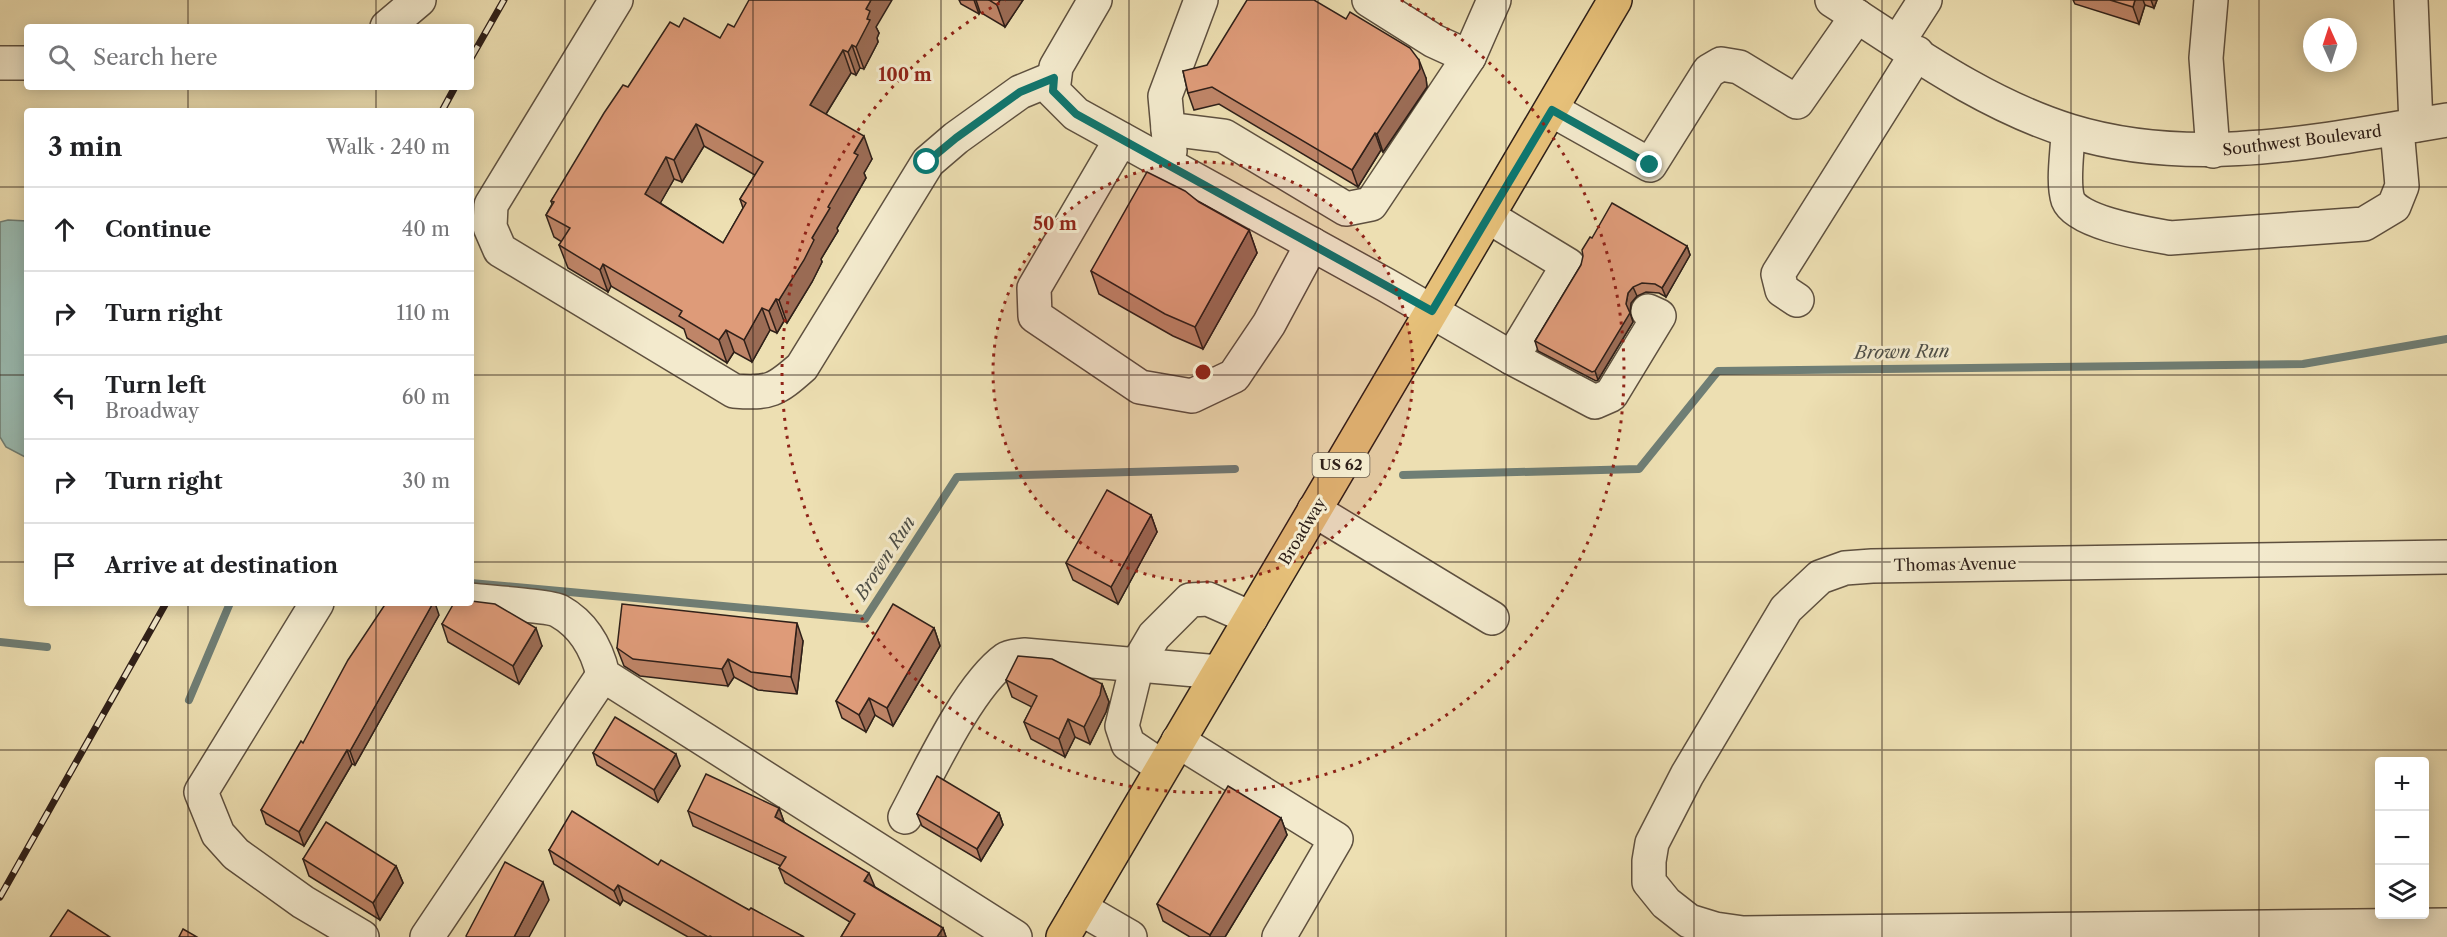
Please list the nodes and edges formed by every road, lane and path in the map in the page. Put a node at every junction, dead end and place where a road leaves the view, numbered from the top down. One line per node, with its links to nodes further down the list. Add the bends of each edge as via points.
1 (419, 0): 12 (street)
2 (616, 0): 17 (street, via 491,205 490,227 500,250 734,391 760,393 781,386 802,367 927,162 1020,92)
3 (1095, 0): 17 (street, via 1056,67)
4 (1201, 0): 20 (street, via 1165,96)
5 (1369, 0): 14 (street, via 1434,41)
6 (1494, 0): 14 (street)
7 (1615, 0): 18 (main road, Broadway / US 62)
8 (1925, 0): 13 (street)
9 (2211, 0): 23 (street, via 2206,58)
10 (2411, 0): 19 (street)
11 (1844, 8): 13 (street, Southwest Boulevard); 18 (street, via 1797,102 1738,67 1721,64 1709,71 1650,165)
12 (391, 24)
13 (1907, 47): 21 (street, Southwest Boulevard, via 1972,87); 28 (street, via 1778,274 1782,290)
14 (1469, 57): 25 (street, via 1371,204)
15 (0, 63): 16 (street)
16 (24, 63)
17 (1054, 78): 22 (street, via 1053,91 1076,114)
18 (1552, 110): 26 (main road, Broadway / US 62)
19 (2420, 125): 21 (street, via 2394,206 2364,224 2170,238 2099,221 2068,201); 23 (street, Southwest Boulevard)
20 (1168, 129): 24 (street); 25 (street, via 1224,136)
21 (2068, 130): 23 (street, Southwest Boulevard, via 2146,146)
22 (1121, 140): 24 (street); 27 (street, via 1034,288 1035,316 1140,387 1192,396 1234,376)
23 (2213, 151)
24 (1172, 167): 27 (street)
25 (1346, 209): 27 (street)
26 (1489, 217): 29 (main road, Broadway / US 62); 31 (street, via 1573,268)
27 (1319, 248): 29 (street)
28 (1797, 300)
29 (1432, 311): 31 (street); 32 (main road, Broadway / US 62)
30 (1648, 311): 31 (street, via 1659,316 1611,395 1595,402)
31 (1512, 358)
32 (1314, 510): 36 (main road, Broadway / US 62); 37 (street)
33 (2447, 557): 44 (street, Thomas Avenue, via 1872,566 1845,568 1820,577 1786,609 1769,633 1687,775 1652,843 1649,861 1649,882 1666,903 1689,921 1743,933)
34 (474, 600): 40 (street, via 558,610 587,635 599,656)
35 (315, 606): 45 (street, via 201,792 218,834 236,854 303,902)
36 (1251, 618): 38 (street, via 1208,599 1190,600 1154,636); 39 (main road, Broadway / US 62)
37 (1492, 618)
38 (1137, 664): 39 (street); 41 (street, via 1122,726 1128,744); 42 (street, via 1008,657 988,675 959,716)
39 (1219, 672): 41 (main road, Broadway / US 62)
40 (603, 675): 46 (street); 47 (street)
41 (1170, 754): 43 (main road, Broadway / US 62); 50 (street, via 1336,839)
42 (905, 817)
43 (1080, 908): 48 (main road, Broadway / US 62); 49 (street)
44 (2447, 925)
45 (362, 937)
46 (427, 937)
47 (1015, 937)
48 (1062, 937)
49 (1130, 937)
50 (1279, 937)

